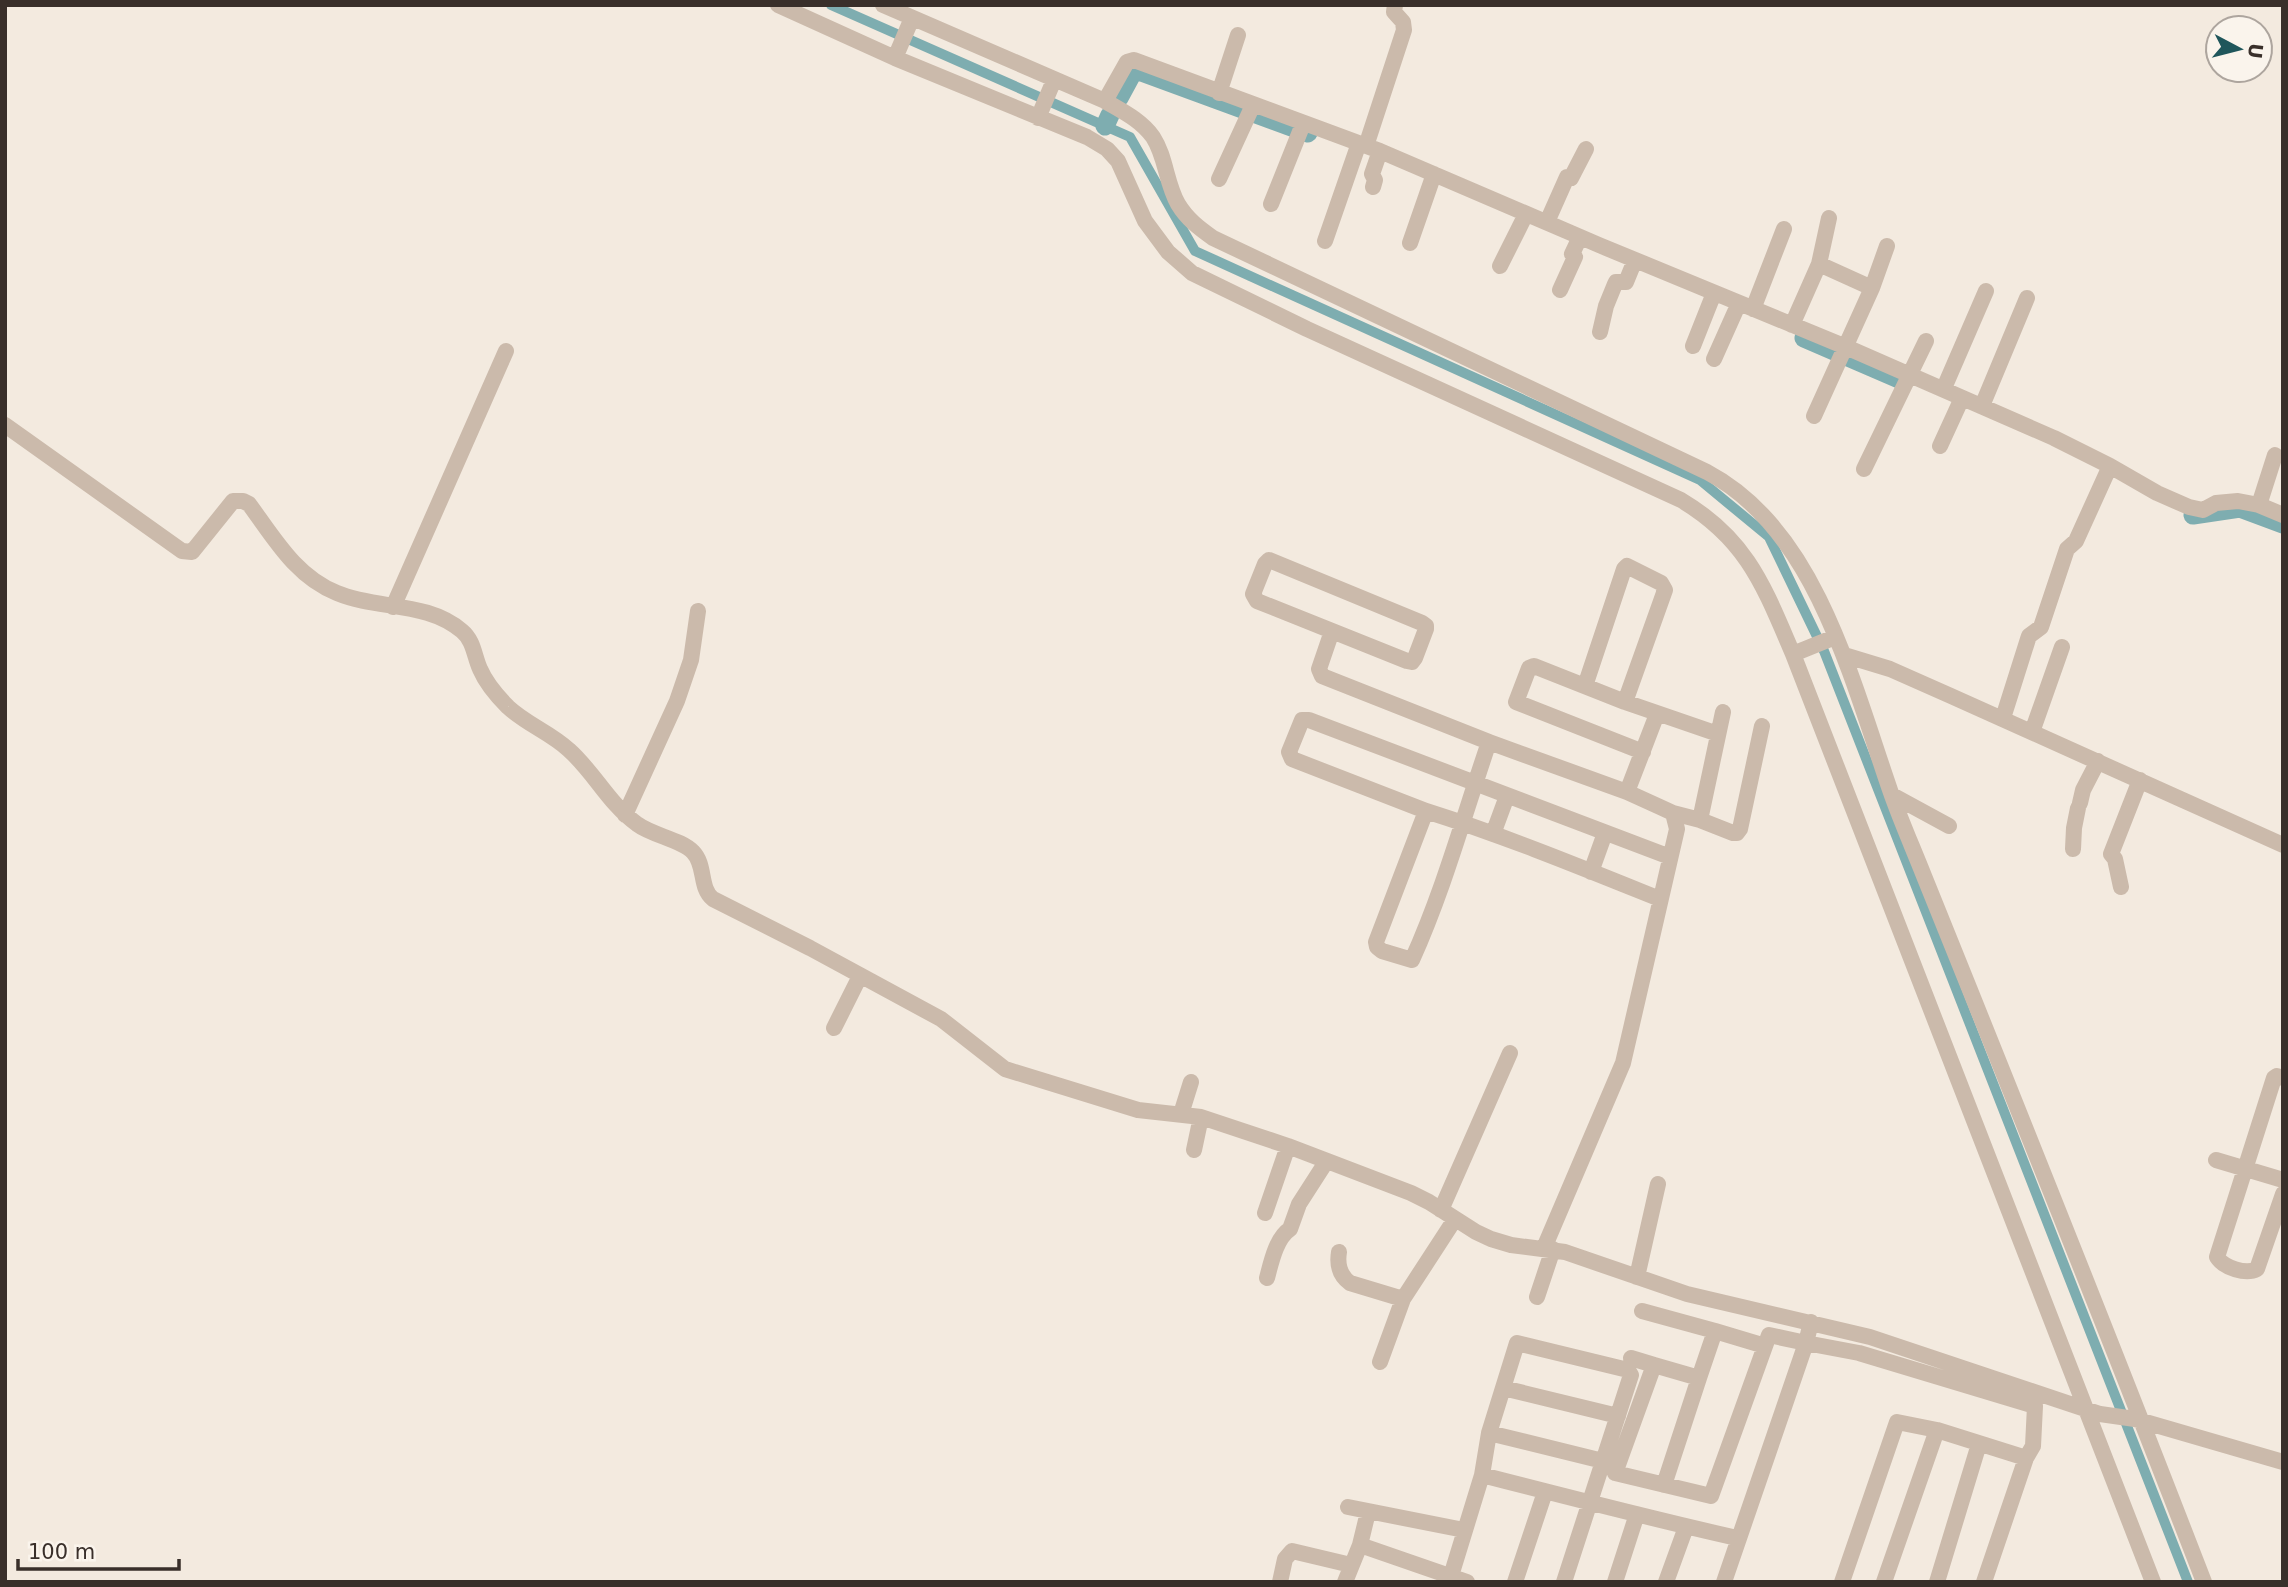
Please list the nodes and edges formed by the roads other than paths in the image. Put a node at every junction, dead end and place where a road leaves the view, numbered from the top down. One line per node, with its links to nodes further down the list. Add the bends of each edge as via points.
1 (778, 5): 6 (street)
2 (883, 5): 4 (street)
3 (1395, 5): 14 (street, via 1404,30)
4 (912, 19): 6 (street); 7 (street)
5 (1238, 35): 8 (street)
6 (896, 56): 11 (street)
7 (1052, 85): 9 (street); 11 (street)
8 (1219, 93): 9 (street, via 1130,60); 10 (street)
9 (1105, 101): 59 (street, via 1138,121 1152,137 1177,202 1213,239 1723,480 1753,504 1783,538 1819,599)
10 (1251, 109): 12 (street); 15 (street)
11 (1040, 113): 61 (street, via 1107,149 1118,161 1145,221 1168,252 1192,273 1698,510 1742,552)
12 (1301, 129): 14 (street); 18 (street)
13 (1586, 149): 21 (street, via 1571,178 1567,177)
14 (1367, 152): 16 (street); 17 (street); 24 (street)
15 (1219, 178)
16 (1432, 178): 19 (street); 25 (street)
17 (1373, 187)
18 (1271, 204)
19 (1525, 217): 21 (street); 29 (street)
20 (1829, 218): 28 (street)
21 (1547, 222): 23 (street)
22 (1784, 229): 35 (street)
23 (1579, 240): 27 (street); 31 (street)
24 (1325, 241)
25 (1410, 243)
26 (1887, 246): 30 (street)
27 (1634, 263): 33 (street); 37 (street, via 1626,282 1615,284)
28 (1819, 264): 30 (street); 36 (street)
29 (1500, 266)
30 (1872, 288): 41 (street)
31 (1560, 290)
32 (1986, 290): 44 (street)
33 (1713, 297): 35 (street); 39 (street)
34 (2027, 298): 46 (street)
35 (1741, 307): 36 (street); 42 (street)
36 (1792, 325): 41 (street)
37 (1600, 332)
38 (1926, 341): 43 (street)
39 (1693, 346)
40 (506, 351): 56 (street)
41 (1844, 351): 43 (street); 47 (street)
42 (1714, 359)
43 (1906, 379): 44 (street); 51 (street)
44 (1944, 388): 45 (street)
45 (1960, 402): 46 (street); 49 (street)
46 (1982, 406): 52 (street)
47 (1814, 416)
48 (5, 425): 56 (street, via 182,551 192,552 233,501 243,501 312,580 338,594)
49 (1940, 446)
50 (2275, 455): 53 (street)
51 (1864, 469)
52 (2106, 474): 54 (street, via 2197,509 2226,501); 67 (street, via 2076,541 2064,555 2041,627 2029,636)
53 (2276, 479): 54 (street)
54 (2259, 505): 55 (street)
55 (2283, 515)
56 (393, 607): 81 (street, via 415,608 461,631 470,640 487,682 508,707 568,749)
57 (698, 611): 81 (street, via 684,681)
58 (1332, 631): 58 (street, via 1257,601 1253,594 1269,560 1426,625 1412,662); 71 (street, via 1319,669 1322,676)
59 (1832, 638): 61 (street); 62 (street)
60 (2062, 647): 69 (street)
61 (1798, 653): 129 (street)
62 (1844, 655): 67 (street, via 1907,675); 77 (street)
63 (1585, 686): 64 (street); 64 (street, via 1627,566 1661,583 1665,590); 72 (street, via 1531,666 1516,702)
64 (1625, 702): 66 (street)
65 (1723, 712): 70 (street)
66 (1657, 714): 70 (street); 72 (street)
67 (2003, 718): 69 (street)
68 (1762, 726): 82 (street, via 1740,829 1733,833)
69 (2032, 732): 73 (street)
70 (1718, 734): 82 (street)
71 (1489, 742): 75 (street); 76 (street)
72 (1643, 752): 76 (street)
73 (2098, 761): 74 (street); 88 (street, via 2083,790)
74 (2140, 780): 87 (street); 91 (street, via 2111,854)
75 (1474, 784): 78 (street); 79 (street, via 1302,720 1289,752 1292,759); 83 (street)
76 (1627, 792): 80 (street)
77 (1892, 795): 84 (street); 131 (street)
78 (1507, 796): 85 (street); 86 (street)
79 (1426, 811): 83 (street); 83 (street, via 1376,942 1382,951 1412,960)
80 (1673, 813): 82 (street); 89 (street, via 1678,829)
81 (625, 815): 93 (street, via 648,831 691,849 713,899)
82 (1700, 820)
83 (1462, 823): 86 (street)
84 (1949, 826)
85 (1605, 833): 89 (street); 90 (street)
86 (1493, 834): 90 (street)
87 (2283, 845)
88 (2073, 849)
89 (1670, 857): 92 (street)
90 (1591, 872): 92 (street)
91 (2121, 887)
92 (1660, 899): 111 (street, via 1623,1063)
93 (860, 976): 94 (street); 98 (street, via 941,1019 1005,1069 1138,1110)
94 (834, 1028)
95 (1510, 1053): 108 (street)
96 (2283, 1078): 104 (street, via 2274,1078)
97 (1191, 1082): 98 (street)
98 (1181, 1114): 99 (street)
99 (1201, 1117): 100 (street); 101 (street)
100 (1288, 1146): 103 (street); 109 (street)
101 (1194, 1150)
102 (2216, 1160): 104 (street)
103 (1326, 1162): 108 (street, via 1411,1193); 114 (street, via 1285,1231)
104 (2246, 1170): 105 (street); 107 (street, via 2217,1257 2223,1264 2249,1272 2258,1269)
105 (2283, 1180)
106 (1658, 1184): 113 (street)
107 (2283, 1194)
108 (1441, 1210): 110 (street)
109 (1265, 1213)
110 (1455, 1219): 111 (street, via 1510,1245); 116 (street)
111 (1549, 1249): 113 (street); 115 (street)
112 (1339, 1252): 116 (street, via 1344,1279)
113 (1637, 1277): 118 (street, via 1687,1294)
114 (1267, 1278)
115 (1536, 1297)
116 (1403, 1298): 123 (street)
117 (1642, 1311): 119 (street)
118 (1811, 1322): 120 (street); 127 (street, via 1917,1352)
119 (1715, 1331): 121 (street); 125 (street)
120 (1806, 1343): 121 (street, via 1769,1335); 128 (street, via 1859,1353); 147 (street)
121 (1765, 1346): 139 (street, via 1712,1496)
122 (1631, 1358): 124 (street)
123 (1380, 1362)
124 (1654, 1365): 125 (street); 139 (street, via 1615,1473)
125 (1699, 1378): 139 (street)
126 (1503, 1388): 130 (street); 130 (street, via 1517,1343 1628,1370 1631,1374); 133 (street)
127 (2069, 1404): 128 (street); 129 (street)
128 (2035, 1406): 135 (street, via 2033,1446)
129 (2093, 1412): 131 (street); 163 (street)
130 (1618, 1416): 136 (street)
131 (2138, 1420): 137 (street); 164 (street)
132 (1937, 1430): 134 (street); 159 (street, via 1897,1422); 160 (street)
133 (1489, 1433): 136 (street); 138 (street)
134 (1979, 1444): 135 (street); 161 (street)
135 (2026, 1458): 162 (street)
136 (1603, 1461): 141 (street)
137 (2283, 1462)
138 (1482, 1475): 140 (street); 146 (street)
139 (1664, 1485)
140 (1545, 1492): 141 (street); 155 (street)
141 (1590, 1501): 144 (street); 156 (street)
142 (1348, 1507): 143 (street)
143 (1368, 1512): 146 (street); 148 (street)
144 (1637, 1514): 145 (street); 157 (street)
145 (1686, 1527): 147 (street); 158 (street)
146 (1464, 1530): 150 (street)
147 (1737, 1538): 152 (street)
148 (1360, 1545): 149 (street); 150 (street)
149 (1351, 1565): 151 (street, via 1292,1551 1285,1559); 153 (street)
150 (1451, 1576): 154 (street)
151 (1285, 1580)
152 (1728, 1581)
153 (1345, 1582)
154 (1468, 1582)
155 (1515, 1582)
156 (1563, 1582)
157 (1615, 1582)
158 (1666, 1582)
159 (1842, 1582)
160 (1884, 1582)
161 (1937, 1582)
162 (1984, 1582)
163 (2153, 1582)
164 (2204, 1582)

